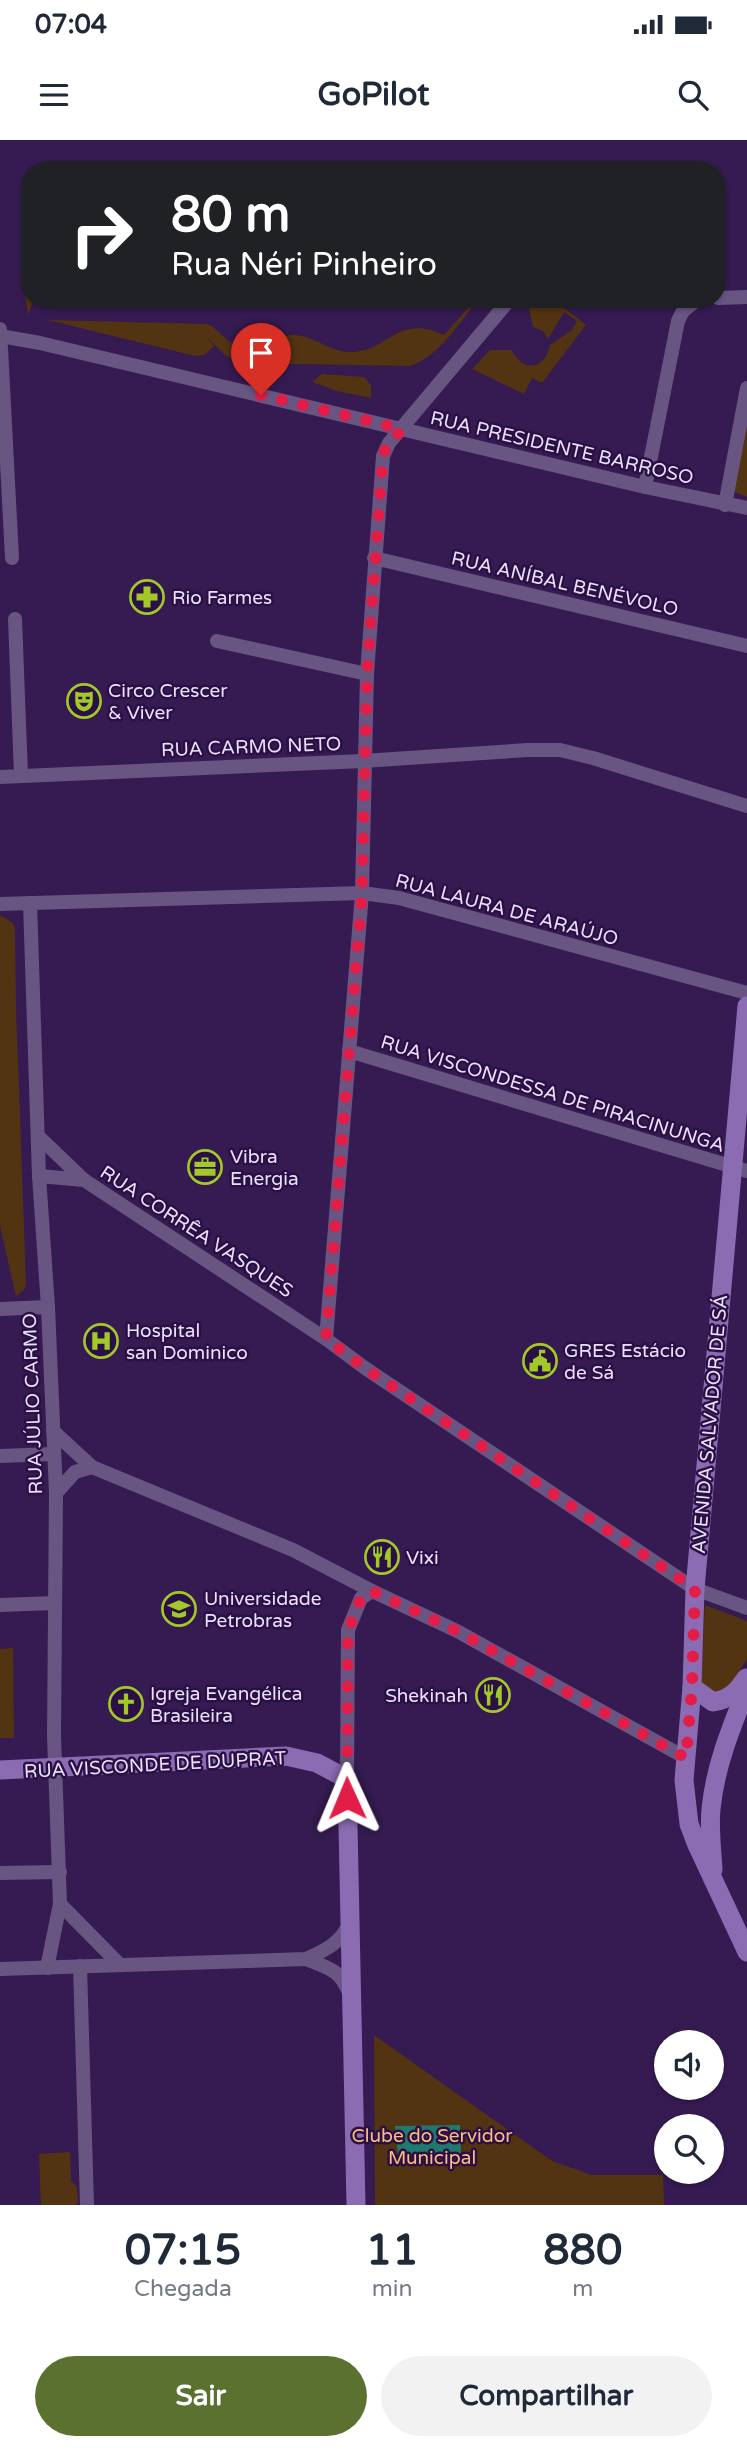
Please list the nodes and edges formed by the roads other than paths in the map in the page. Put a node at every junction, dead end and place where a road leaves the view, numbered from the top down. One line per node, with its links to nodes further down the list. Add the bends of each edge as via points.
1 (747, 297): 2 (street)
2 (726, 298)
3 (503, 308): 8 (street)
4 (687, 308): 9 (street, via 678,321)
5 (0, 329): 6 (street)
6 (0, 336): 8 (street, RUA PRESIDENTE BARROSO); 12 (street)
7 (747, 388): 10 (street)
8 (402, 429): 9 (street, RUA PRESIDENTE BARROSO); 13 (street, via 383,456)
9 (645, 487): 10 (street, RUA PRESIDENTE BARROSO)
10 (725, 505): 11 (street, RUA PRESIDENTE BARROSO)
11 (747, 508)
12 (12, 558)
13 (374, 558): 16 (street, RUA ANÍBAL BENÉVOLO); 17 (street)
14 (15, 619): 19 (street)
15 (217, 641): 17 (street)
16 (747, 646)
17 (367, 674): 18 (street)
18 (363, 761): 19 (street, RUA CARMO NETO); 21 (street, RUA CARMO NETO, via 560,750); 22 (street)
19 (21, 775): 20 (street, RUA CARMO NETO)
20 (0, 777)
21 (747, 806)
22 (362, 893): 23 (street, RUA LAURA DE ARAÚJO); 25 (street, RUA LAURA DE ARAÚJO, via 399,898); 27 (street)
23 (30, 903): 24 (street, RUA LAURA DE ARAÚJO); 28 (street, RUA JÚLIO CARMO)
24 (0, 904)
25 (747, 993)
26 (747, 1006): 29 (main road, AVENIDA SALVADOR DE SÁ)
27 (349, 1051): 29 (street, RUA VISCONDESSA DE PIRACINUNGA); 34 (street)
28 (39, 1137): 30 (street, RUA JÚLIO CARMO); 31 (street, RUA CORRÊA VASQUES)
29 (740, 1169): 40 (main road, AVENIDA SALVADOR DE SÁ)
30 (39, 1177): 31 (street, RUA CORRÊA VASQUES); 32 (street, RUA JÚLIO CARMO)
31 (84, 1180): 34 (street, RUA CORRÊA VASQUES)
32 (48, 1307): 33 (street); 35 (street, RUA JÚLIO CARMO)
33 (0, 1309)
34 (326, 1339): 40 (street, RUA CORRÊA VASQUES)
35 (53, 1431): 36 (street, RUA JÚLIO CARMO); 38 (street)
36 (54, 1454): 37 (street); 39 (street, RUA JÚLIO CARMO)
37 (0, 1456)
38 (92, 1467): 39 (street, via 75,1472); 41 (street, via 293,1550)
39 (55, 1493): 42 (street, RUA JÚLIO CARMO)
40 (695, 1589): 44 (street, RUA CORRÊA VASQUES); 46 (main road, AVENIDA SALVADOR DE SÁ)
41 (372, 1591): 48 (street, via 457,1631); 51 (street, via 361,1598 348,1630)
42 (55, 1603): 43 (street); 49 (street, RUA JÚLIO CARMO)
43 (0, 1605)
44 (747, 1608)
45 (747, 1677): 46 (main road, via 737,1692 713,1702)
46 (692, 1688): 48 (main road, AVENIDA SALVADOR DE SÁ)
47 (747, 1688): 54 (main road, via 714,1786 710,1813)
48 (686, 1758): 54 (main road, AVENIDA SALVADOR DE SÁ, via 689,1824)
49 (54, 1768): 50 (main road, RUA VISCONDE DE DUPRAT); 51 (main road, RUA VISCONDE DE DUPRAT, via 286,1756 317,1763); 52 (street, RUA JÚLIO CARMO)
50 (0, 1770)
51 (346, 1779): 56 (main road)
52 (60, 1872): 53 (street); 55 (street, RUA JÚLIO CARMO)
53 (0, 1873)
54 (713, 1878): 57 (main road, AVENIDA SALVADOR DE SÁ)
55 (60, 1904): 59 (street); 61 (street, RUA JÚLIO CARMO)
56 (350, 1921): 58 (street, via 345,1934 331,1947); 63 (main road)
57 (747, 1952)
58 (306, 1959): 59 (street); 63 (street, via 344,1979)
59 (120, 1965): 60 (street)
60 (80, 1966): 61 (street); 64 (street)
61 (47, 1968): 62 (street)
62 (0, 1969)
63 (352, 2000): 65 (main road)
64 (87, 2205)
65 (356, 2205)

